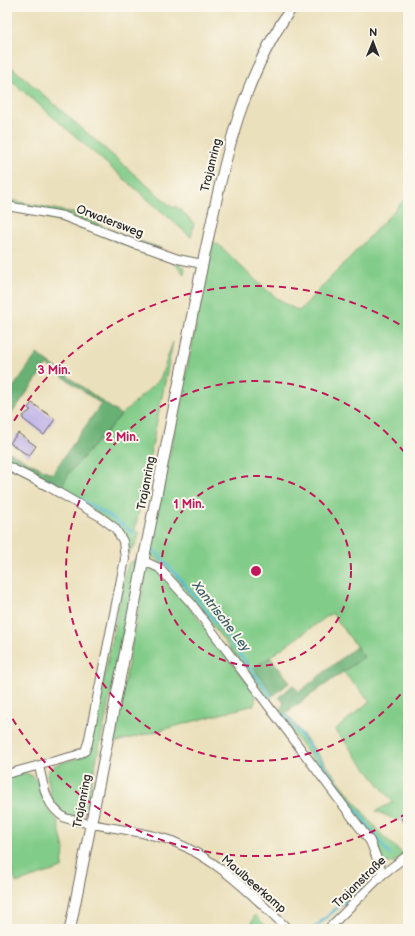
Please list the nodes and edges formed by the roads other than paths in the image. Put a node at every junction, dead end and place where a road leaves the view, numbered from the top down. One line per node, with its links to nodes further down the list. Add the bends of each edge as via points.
1 (292, 7): 3 (main road, Trajanring, via 259,64 239,113 222,170)
2 (7, 206): 3 (street, Orwatersweg, via 63,216 137,245)
3 (202, 264): 5 (main road, Trajanring)
4 (7, 466): 6 (street, via 98,516 115,528 125,548 125,559 86,747 77,755)
5 (144, 561): 8 (main road, Trajanring); 10 (street, via 159,568 166,575 218,638 370,841)
6 (39, 766): 7 (street); 8 (street, Maulbeerkamp, via 47,799 56,812 65,818)
7 (7, 774)
8 (90, 823): 11 (main road, Trajanring); 12 (street, Maulbeerkamp, via 172,841 196,853 233,878)
9 (408, 855): 10 (street, Trajanstraße)
10 (383, 874): 13 (street, Trajanstraße)
11 (70, 929)
12 (288, 929)
13 (328, 929)

